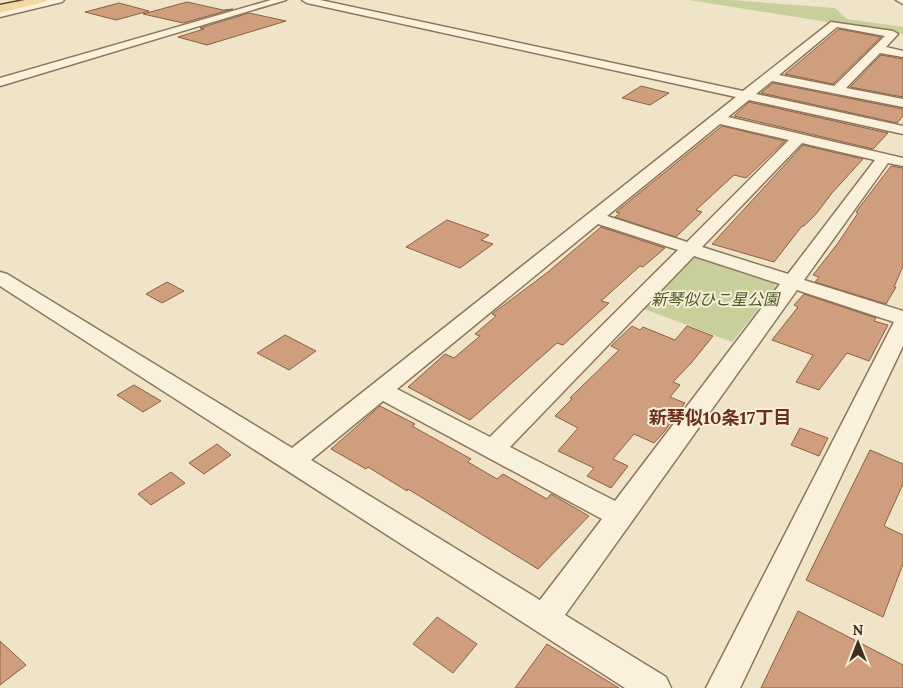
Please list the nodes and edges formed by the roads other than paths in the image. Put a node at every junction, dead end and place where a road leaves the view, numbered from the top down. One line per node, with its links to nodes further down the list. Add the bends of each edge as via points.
1 (6, 0): 7 (street)
2 (22, 0): 7 (main road)
3 (40, 0): 8 (main road)
4 (60, 0): 9 (street)
5 (281, 0): 13 (street)
6 (306, 0): 15 (street)
7 (0, 3)
8 (0, 9)
9 (0, 14)
10 (877, 50): 11 (street); 12 (street, via 893,34 836,24); 14 (street)
11 (903, 54)
12 (770, 76): 14 (street); 15 (street)
13 (0, 82)
14 (837, 90): 16 (street)
15 (745, 96): 17 (street); 18 (street)
16 (903, 104)
17 (718, 119): 19 (street); 21 (street)
18 (903, 130)
19 (800, 137): 20 (street); 22 (street)
20 (894, 160): 24 (street)
21 (596, 218): 22 (street); 27 (street)
22 (690, 248): 24 (street); 28 (street)
23 (0, 278): 29 (street)
24 (792, 281): 25 (street); 30 (street)
25 (903, 318)
26 (903, 324): 33 (street)
27 (381, 390): 28 (street); 29 (street)
28 (493, 449): 30 (street)
29 (293, 461): 31 (street)
30 (620, 516): 31 (street)
31 (544, 619): 32 (street)
32 (654, 688)
33 (723, 688)

